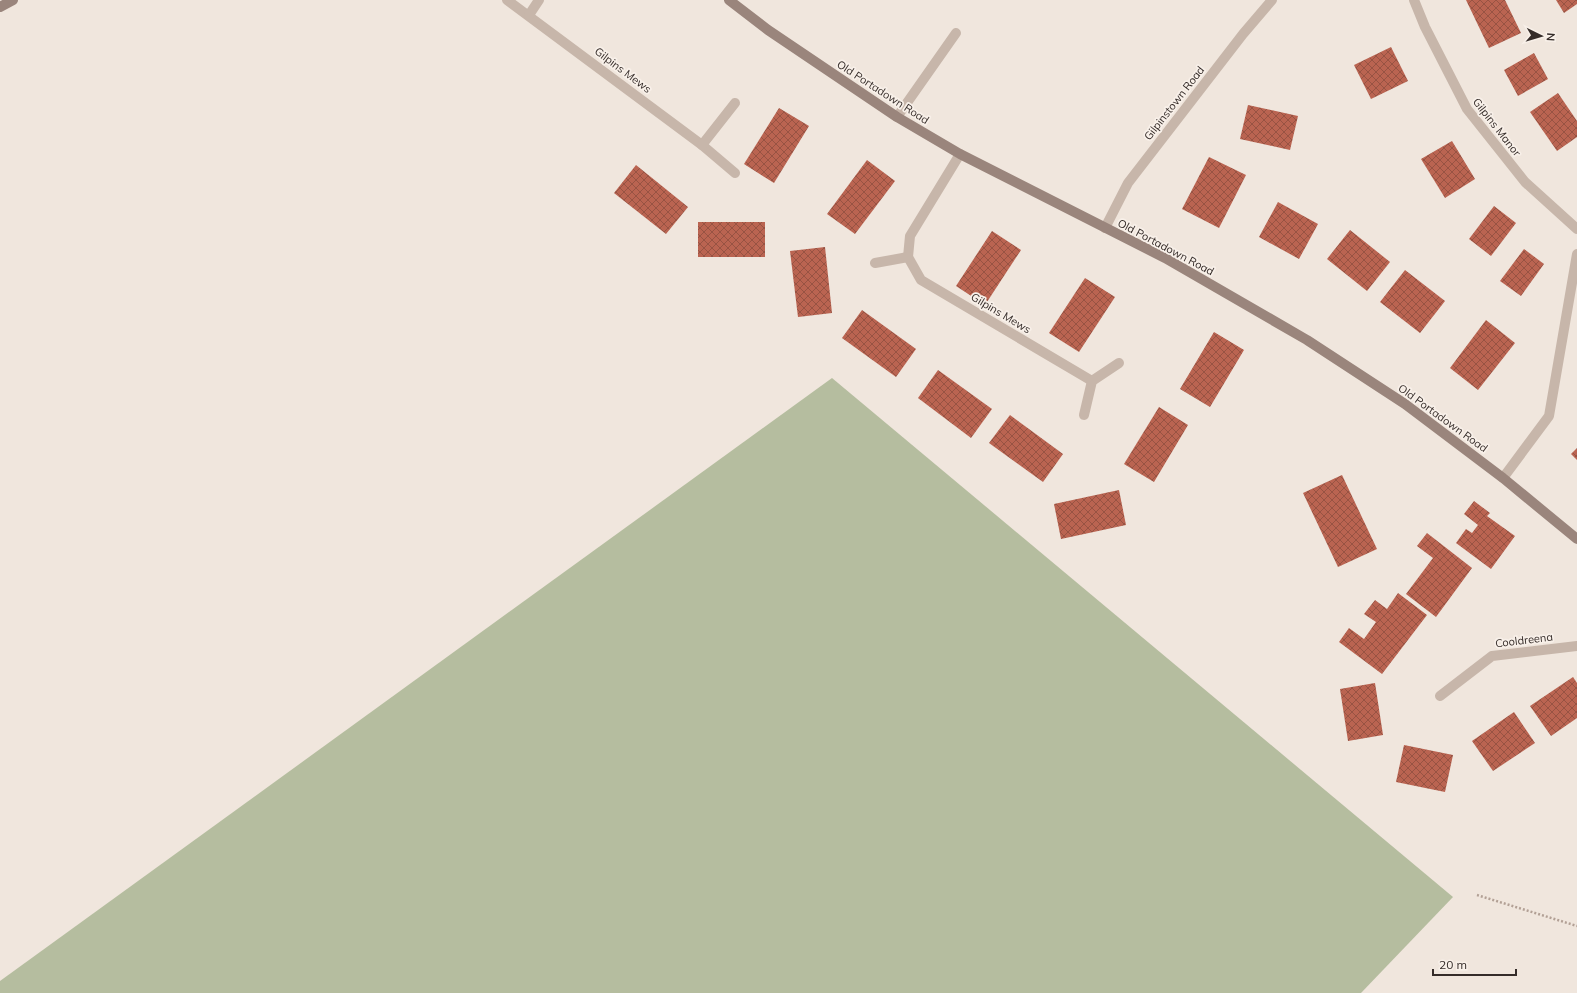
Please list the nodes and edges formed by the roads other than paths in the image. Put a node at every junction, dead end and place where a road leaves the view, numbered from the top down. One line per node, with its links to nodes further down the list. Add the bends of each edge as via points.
1 (13, 0): 7 (main road)
2 (507, 0): 8 (street, Gilpins Mews)
3 (539, 0): 8 (street)
4 (729, 0): 11 (main road, Old Portadown Road, via 768,30)
5 (1272, 0): 15 (street, Gilpinstown Road, via 1128,182)
6 (1414, 0): 16 (street, Gilpins Manor, via 1467,109 1525,182)
7 (0, 7)
8 (528, 15): 12 (street, Gilpins Mews)
9 (956, 33): 11 (street)
10 (735, 103): 12 (street)
11 (897, 117): 13 (main road, Old Portadown Road)
12 (702, 145): 14 (street, Gilpins Mews)
13 (960, 154): 15 (main road, Old Portadown Road); 18 (street, via 910,236)
14 (735, 173)
15 (1106, 228): 23 (main road, Old Portadown Road, via 1165,258 1307,340 1405,404)
16 (1577, 229)
17 (1577, 254): 23 (street, via 1549,416)
18 (908, 257): 19 (street); 21 (street, Gilpins Mews, via 921,280)
19 (875, 263)
20 (1119, 363): 21 (street)
21 (1092, 381): 22 (street)
22 (1084, 415)
23 (1503, 478): 24 (main road, Old Portadown Road)
24 (1577, 539)
25 (1577, 646): 26 (street, Cooldreena, via 1492,656)
26 (1440, 696)

